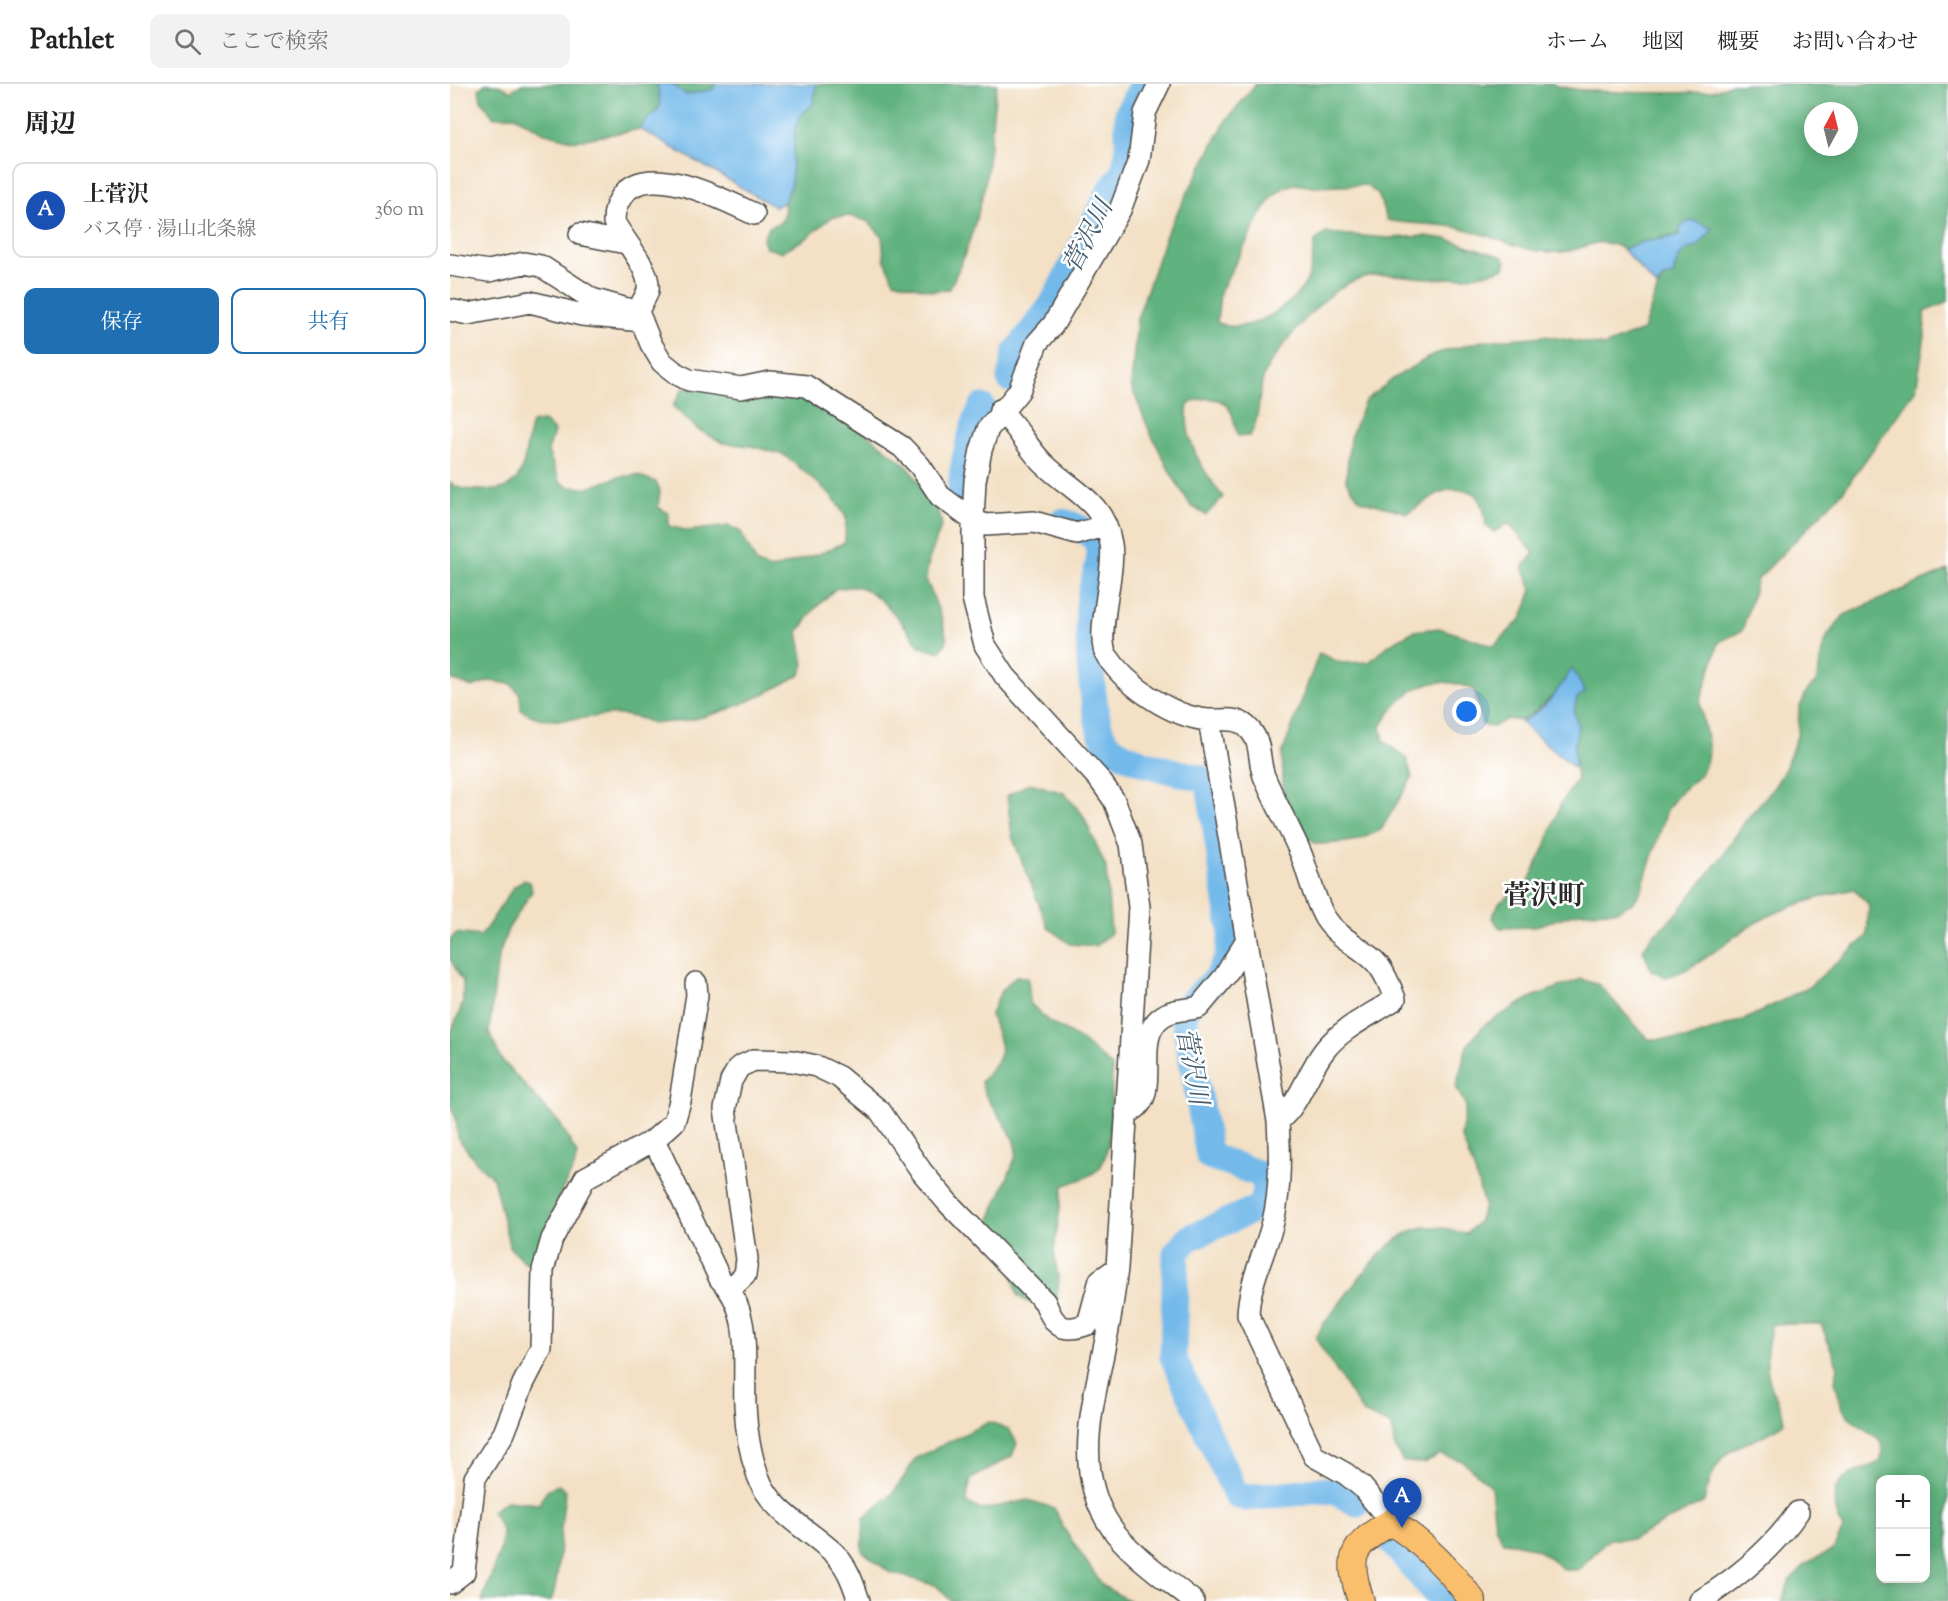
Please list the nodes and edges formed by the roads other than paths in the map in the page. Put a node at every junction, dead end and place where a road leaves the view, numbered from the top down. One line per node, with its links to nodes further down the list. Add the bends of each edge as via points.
1 (1159, 84): 8 (street, via 1145,113 1139,160 1120,210 1053,325 1037,343 1019,391)
2 (754, 214): 4 (street, via 691,187 652,180 626,190 614,213 614,222)
3 (580, 234): 4 (street)
4 (626, 243): 7 (street, via 643,266 647,279 648,291)
5 (450, 265): 7 (street, via 489,272 524,263 540,266 592,299)
6 (450, 310): 7 (street, via 468,314 530,302 582,315)
7 (640, 317): 9 (street, via 662,362 689,380 741,388 770,382 806,386 902,447 940,496)
8 (1000, 410): 9 (street, via 981,450); 10 (street, via 1017,426 1041,461 1086,496)
9 (973, 520): 10 (street, via 986,525 1034,522); 14 (street, via 973,598 985,645 1005,676 1099,779 1113,800 1131,844 1139,907)
10 (1092, 529): 11 (street, via 1112,544 1102,639 1104,653 1116,669 1152,698)
11 (1209, 720): 12 (street); 15 (street, via 1226,718 1249,728 1258,742 1263,773 1325,917 1341,937 1379,966 1395,999 1325,1049 1289,1113)
12 (1246, 941): 14 (street, via 1205,1001 1164,1015 1153,1025 1148,1039 1144,1100 1138,1109); 15 (street)
13 (696, 983): 16 (street, via 681,1101 674,1122)
14 (1126, 1113): 17 (street)
15 (1278, 1121): 20 (street, via 1280,1169 1276,1203 1254,1275 1248,1315 1314,1456 1362,1487)
16 (654, 1140): 18 (street, via 720,1279); 21 (street, via 585,1178 552,1239 543,1270 541,1349 504,1433 475,1478 464,1572)
17 (1117, 1268): 18 (street, via 1100,1280 1088,1324 1064,1329 1051,1319 1045,1302 948,1203 880,1111 860,1093 816,1066 754,1060 739,1067 731,1081 725,1109 747,1259 745,1275); 23 (street, via 1087,1432 1088,1462 1096,1496 1112,1528)
18 (730, 1289): 22 (street, via 745,1331 747,1435 758,1477 770,1500 835,1554 850,1574)
19 (1798, 1512): 26 (street, via 1782,1536 1739,1574)
20 (1391, 1522): 24 (main road, via 1368,1536 1352,1556 1352,1575); 25 (main road, via 1437,1557)
21 (450, 1583)
22 (859, 1601)
23 (1193, 1601)
24 (1361, 1601)
25 (1473, 1601)
26 (1700, 1601)

